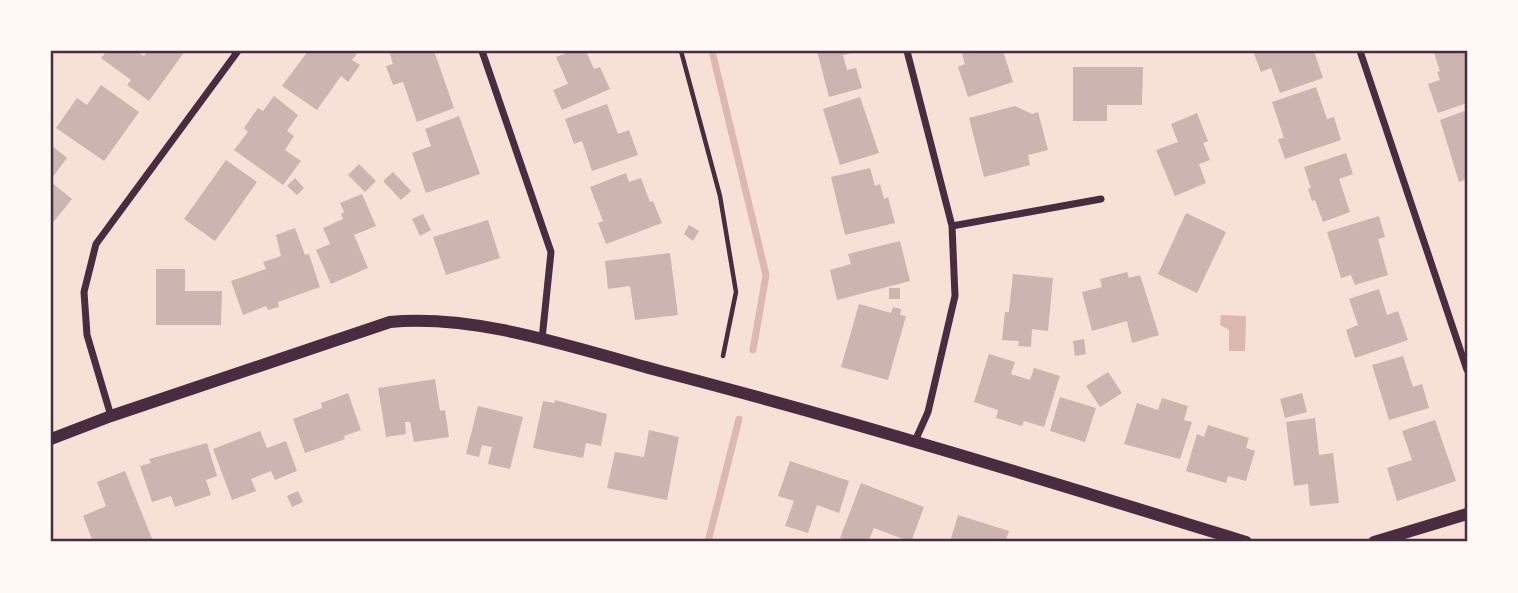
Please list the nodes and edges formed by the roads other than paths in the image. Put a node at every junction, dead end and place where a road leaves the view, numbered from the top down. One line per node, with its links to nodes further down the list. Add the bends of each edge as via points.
1 (238, 51): 9 (street, via 96,244 84,292 87,335)
2 (482, 51): 7 (street, via 551,252)
3 (907, 51): 6 (street)
4 (1360, 51): 8 (street)
5 (1101, 199): 6 (street)
6 (952, 226): 11 (street, via 956,296 928,412)
7 (542, 340): 9 (street, via 449,322 390,322); 11 (street)
8 (1467, 370)
9 (111, 416): 10 (street)
10 (51, 439)
11 (915, 440): 13 (street)
12 (1467, 514): 14 (street)
13 (1246, 542)
14 (1374, 542)

